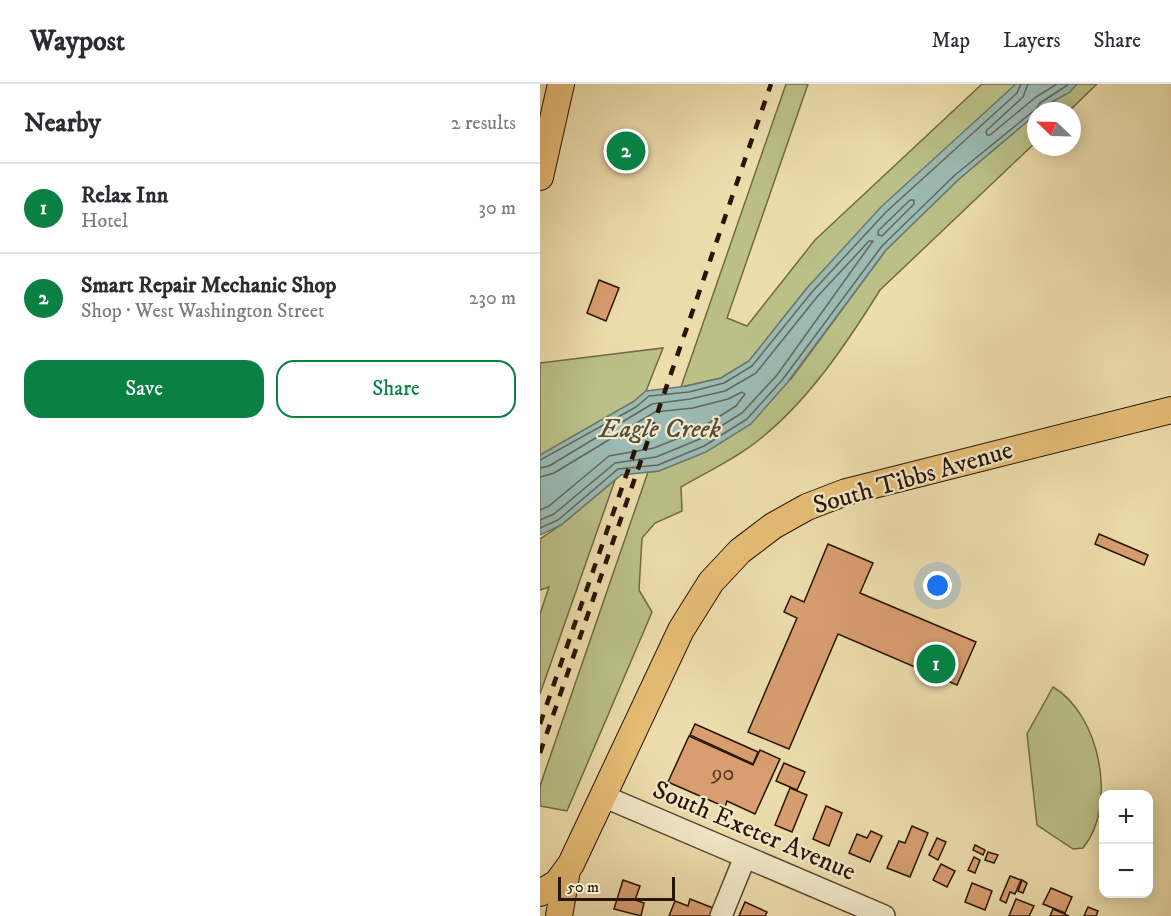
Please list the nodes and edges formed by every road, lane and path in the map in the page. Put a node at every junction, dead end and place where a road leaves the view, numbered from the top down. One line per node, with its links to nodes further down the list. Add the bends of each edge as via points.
1 (561, 84): 2 (main road)
2 (540, 177)
3 (1171, 410): 4 (main road, South Tibbs Avenue, via 846,492 773,526 735,555 707,587 681,630)
4 (603, 796): 5 (street, South Exeter Avenue); 6 (main road, South Tibbs Avenue)
5 (745, 857): 9 (street); 10 (street, South Exeter Avenue)
6 (567, 870): 7 (main road, South Tibbs Avenue, via 557,883); 8 (main road)
7 (540, 893)
8 (559, 916)
9 (721, 916)
10 (884, 916)

